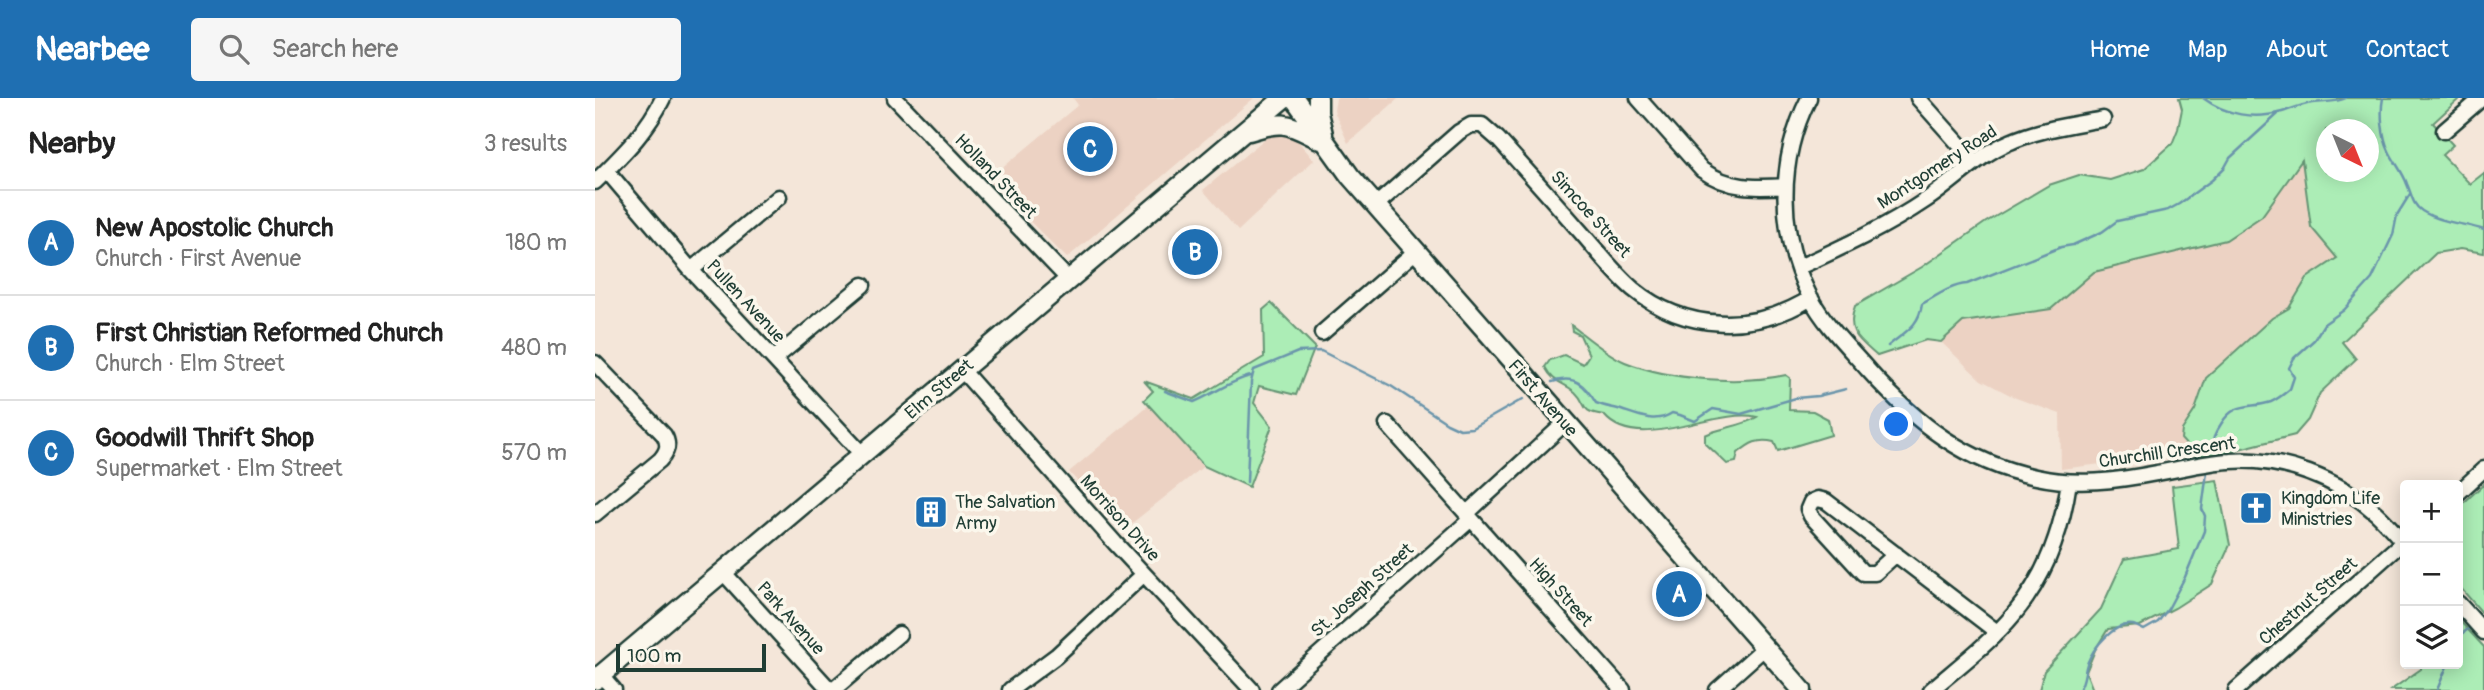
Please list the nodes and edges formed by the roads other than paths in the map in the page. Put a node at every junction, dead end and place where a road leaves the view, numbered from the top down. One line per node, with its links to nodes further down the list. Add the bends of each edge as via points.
1 (663, 98): 15 (street, via 650,123)
2 (895, 98): 23 (street, Holland Street)
3 (1283, 98): 12 (main road, Elm Street)
4 (1294, 98): 13 (main road, First Avenue)
5 (1318, 98): 13 (main road)
6 (1638, 98): 17 (street, via 1710,176 1749,188)
7 (1809, 98): 17 (street, Churchill Crescent, via 1794,131)
8 (1918, 98): 14 (street)
9 (2482, 98): 11 (street)
10 (2103, 120): 14 (street, Montgomery Road, via 2024,136)
11 (2444, 131)
12 (1241, 133): 13 (main road, via 1283,123); 23 (main road, Elm Street)
13 (1324, 141): 19 (main road, First Avenue)
14 (1975, 162): 21 (street, Montgomery Road, via 1907,213)
15 (607, 171): 16 (street); 22 (street, Pullen Avenue)
16 (595, 182)
17 (1786, 186): 21 (street, Churchill Crescent, via 1790,243)
18 (779, 197): 22 (street)
19 (1376, 205): 20 (main road, First Avenue); 25 (street, Simcoe Street, via 1459,132 1482,125 1629,285 1664,309 1703,321 1734,324 1773,316)
20 (1416, 251): 26 (street); 30 (main road, First Avenue)
21 (1799, 267): 25 (street, Churchill Crescent)
22 (691, 270): 27 (street, Pullen Avenue)
23 (1069, 280): 29 (main road, Elm Street)
24 (863, 285): 27 (street)
25 (1811, 298): 34 (street, Churchill Crescent, via 1829,326 1895,401 1932,432 1996,466)
26 (1322, 333)
27 (774, 359): 32 (street, Pullen Avenue)
28 (595, 362): 36 (street, via 667,442 660,460)
29 (961, 369): 32 (main road, Elm Street); 42 (street, Morrison Drive)
30 (1565, 423): 37 (street, St. Joseph Street); 47 (main road, First Avenue)
31 (1387, 424): 37 (street, High Street)
32 (862, 454): 41 (main road, Elm Street)
33 (2484, 469): 35 (street)
34 (2069, 482): 38 (street, Churchill Crescent, via 2117,481 2232,461 2283,466 2320,477 2348,492); 44 (street, via 2058,535 2046,565)
35 (2463, 488)
36 (595, 513)
37 (1469, 516): 53 (street, St. Joseph Street); 54 (street, High Street)
38 (2400, 537)
39 (2404, 543): 58 (street, Chestnut Street)
40 (1896, 554): 40 (street, via 1826,501 1811,502 1811,516 1863,573 1875,573); 44 (street)
41 (723, 572): 48 (main road, Elm Street); 50 (street, Park Avenue)
42 (1144, 573): 51 (street, via 1056,656); 52 (street, Morrison Drive)
43 (2461, 606): 45 (street)
44 (1997, 632): 57 (street)
45 (2484, 632)
46 (899, 634): 50 (street)
47 (1763, 649): 55 (street); 56 (main road, First Avenue)
48 (598, 677): 49 (street)
49 (614, 690)
50 (832, 690)
51 (1010, 690)
52 (1252, 690)
53 (1279, 690)
54 (1623, 690)
55 (1717, 690)
56 (1801, 690)
57 (1931, 690)
58 (2236, 690)

